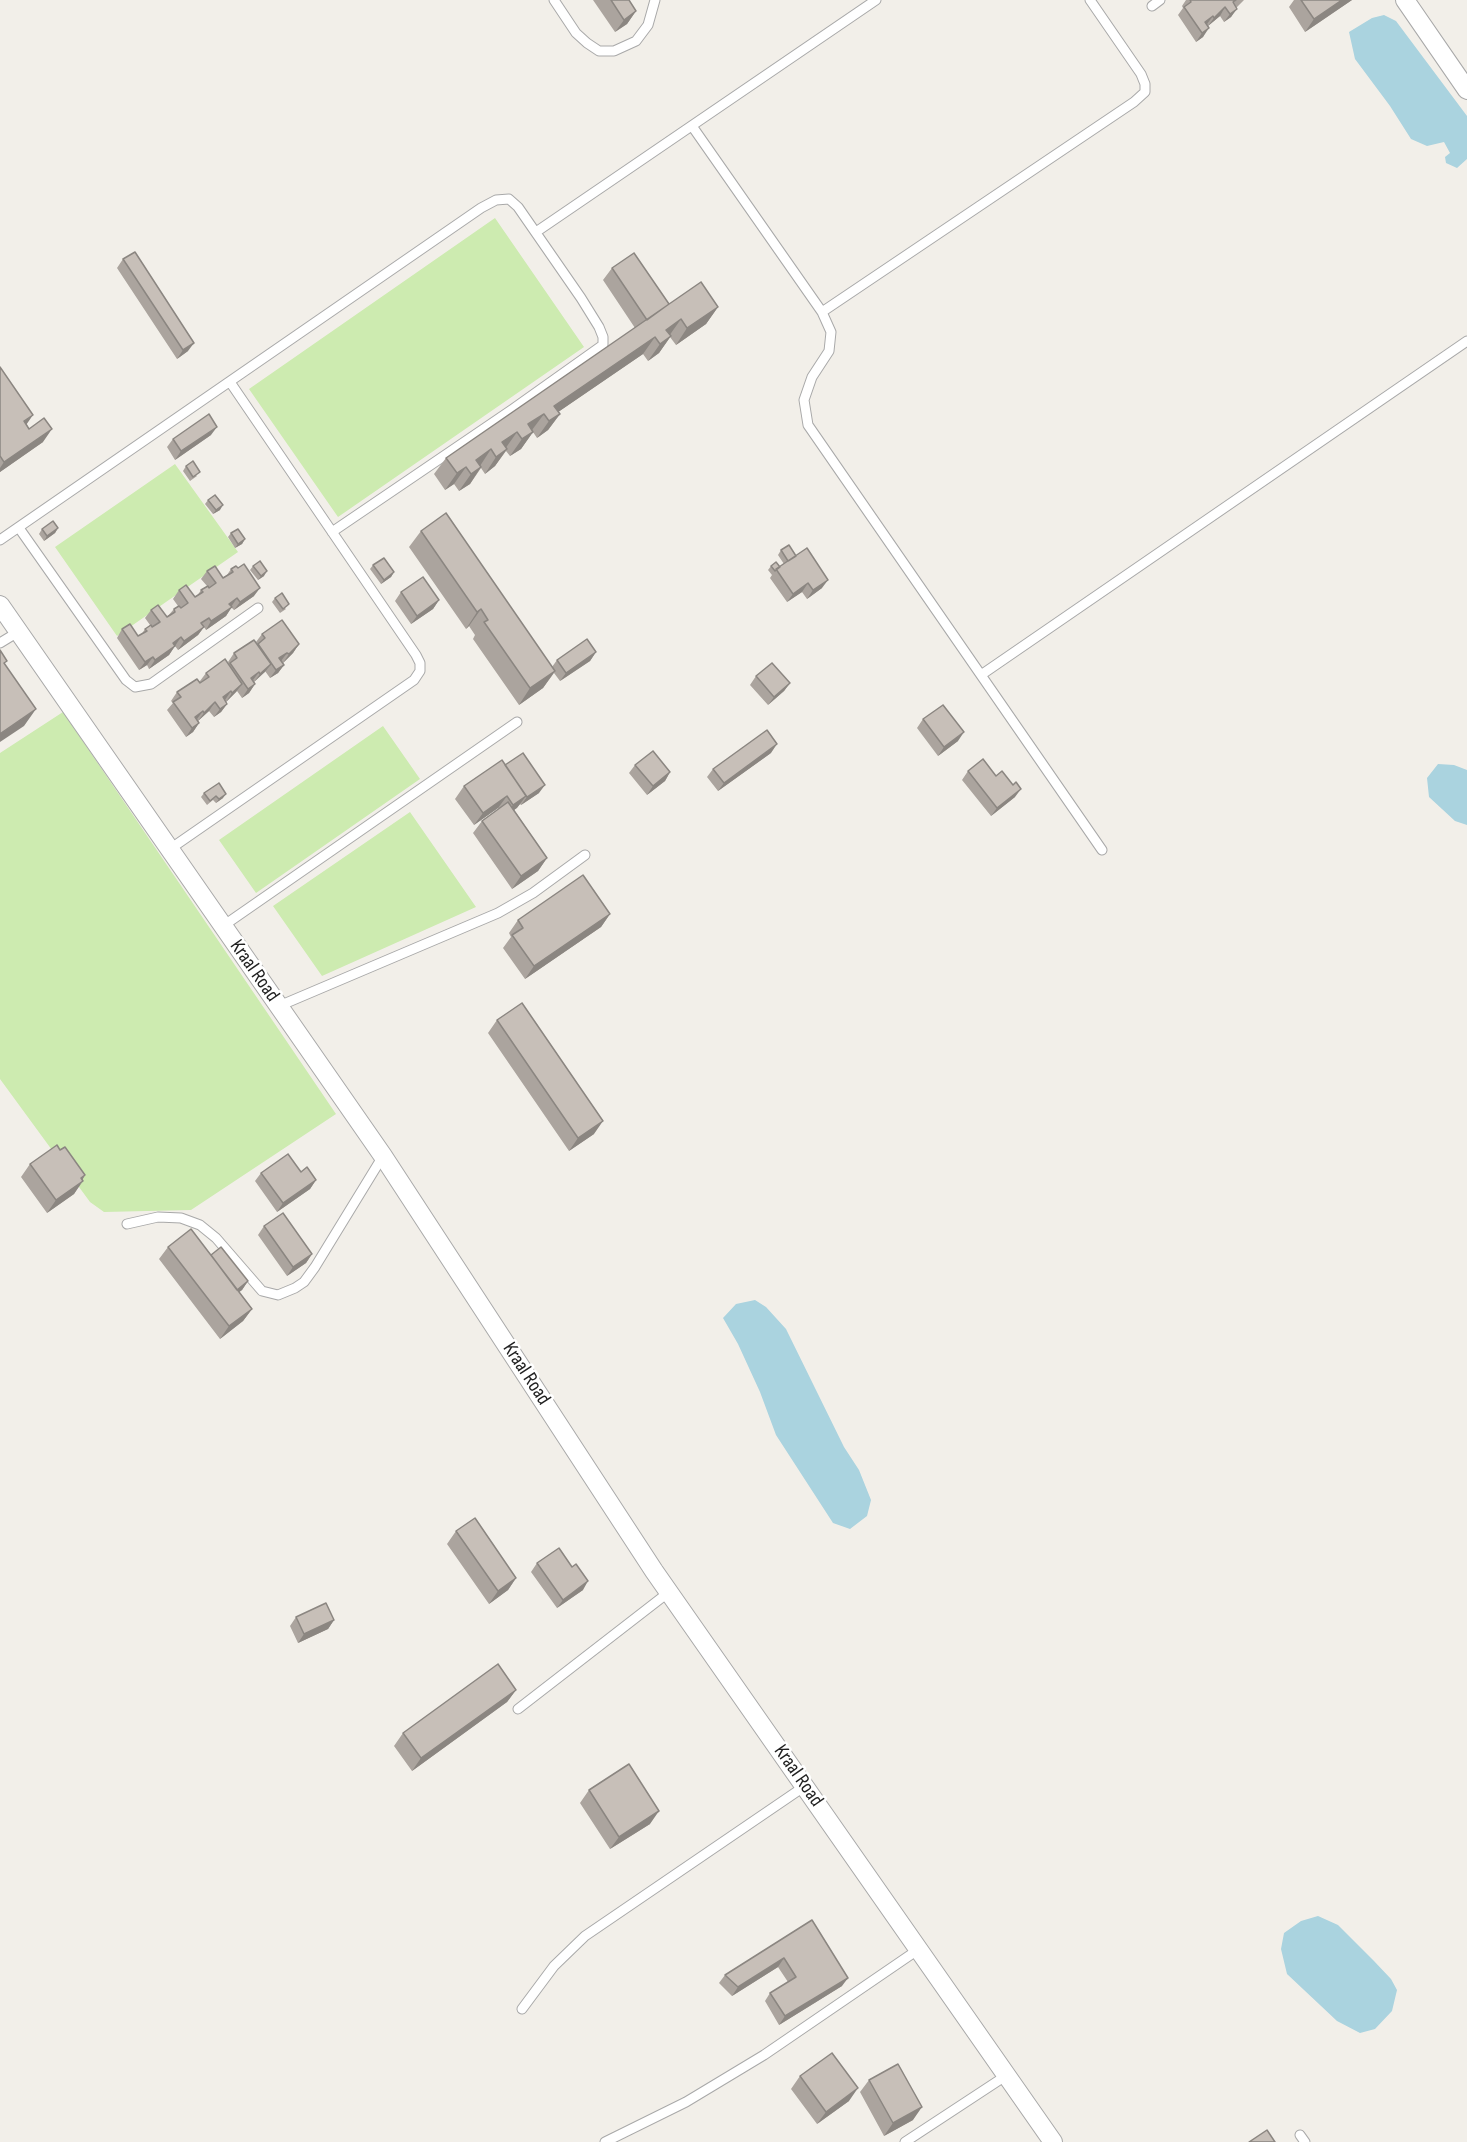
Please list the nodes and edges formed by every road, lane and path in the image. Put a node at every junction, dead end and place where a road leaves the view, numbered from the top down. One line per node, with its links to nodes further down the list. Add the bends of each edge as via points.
1 (554, 0): 2 (lane, via 587,43 599,51 614,51 636,41 648,25)
2 (655, 0)
3 (876, 0): 7 (lane)
4 (1090, 0): 9 (lane, via 1142,74 1145,92)
5 (1405, 0): 6 (street)
6 (1467, 90)
7 (692, 126): 8 (lane); 9 (lane)
8 (536, 232): 11 (lane, via 509,199 481,208); 13 (lane, via 599,327 603,345)
9 (822, 312): 19 (lane, via 831,332 829,351 812,377 804,400 808,425)
10 (1467, 341): 19 (lane)
11 (230, 382): 12 (lane); 13 (lane)
12 (19, 528): 14 (lane); 16 (lane, via 126,680 135,687 151,684)
13 (332, 532): 21 (lane, via 416,655 420,670 414,681)
14 (0, 540)
15 (0, 605): 17 (street, Kraal Road)
16 (258, 608)
17 (18, 632): 18 (lane); 21 (street, Kraal Road)
18 (0, 643)
19 (981, 675): 22 (lane)
20 (517, 722): 24 (lane)
21 (170, 849): 24 (street, Kraal Road)
22 (1102, 850)
23 (585, 855): 25 (lane, via 498,913)
24 (223, 926): 25 (street, Kraal Road)
25 (279, 1006): 26 (street, Kraal Road)
26 (383, 1156): 27 (lane, via 304,1282 278,1295 262,1291 200,1225 181,1218 158,1217); 28 (street, Kraal Road)
27 (127, 1224)
28 (669, 1592): 29 (lane); 30 (street, Kraal Road)
29 (518, 1709)
30 (805, 1786): 31 (street, Kraal Road); 32 (lane, via 585,1936 554,1966)
31 (919, 1949): 33 (street, Kraal Road); 34 (lane, via 764,2055 686,2102)
32 (522, 2009)
33 (1007, 2075): 35 (lane); 36 (street, Kraal Road)
34 (605, 2142)
35 (905, 2142)
36 (1053, 2142)

